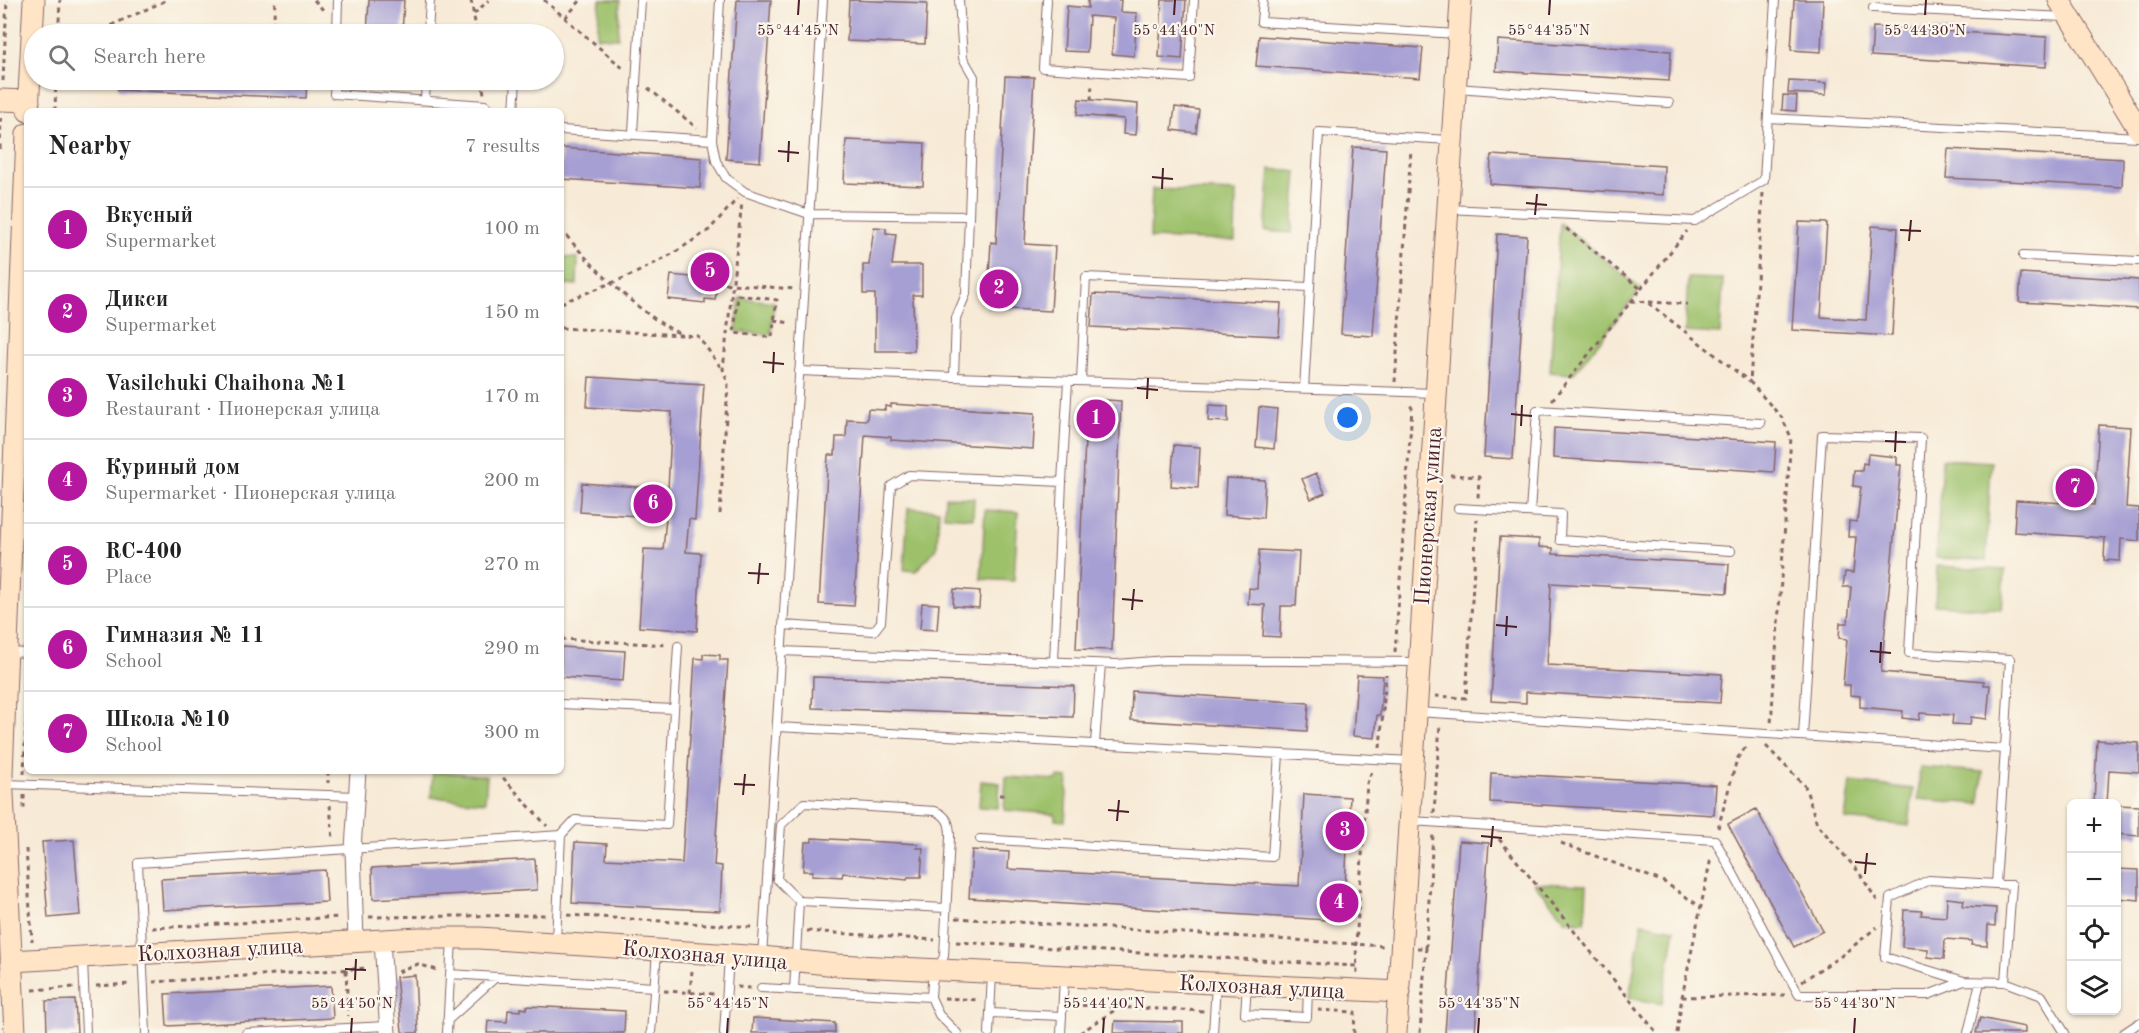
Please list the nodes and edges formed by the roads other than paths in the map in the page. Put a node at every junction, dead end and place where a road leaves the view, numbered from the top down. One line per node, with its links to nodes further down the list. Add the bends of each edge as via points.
1 (34, 0): 15 (street)
2 (338, 0): 16 (lane)
3 (430, 0): 17 (lane)
4 (641, 0): 33 (lane)
5 (720, 0): 35 (lane)
6 (823, 0): 38 (lane)
7 (959, 0): 39 (lane, via 963,58 974,77)
8 (1047, 0): 9 (lane, via 1043,68 1189,78)
9 (1194, 0)
10 (1263, 0): 18 (lane, via 1261,22)
11 (1461, 0): 18 (street, Пионерская улица)
12 (1775, 0): 30 (lane)
13 (1873, 8): 14 (lane)
14 (2064, 9): 32 (street)
15 (32, 24)
16 (337, 24)
17 (429, 24)
18 (1459, 34): 19 (street, Пионерская улица)
19 (1455, 88): 26 (lane); 36 (street, Пионерская улица)
20 (29, 90): 27 (street)
21 (334, 90): 25 (lane, via 334,94)
22 (426, 90): 25 (lane)
23 (515, 90): 29 (lane)
24 (0, 100): 27 (street)
25 (425, 100): 28 (lane)
26 (1669, 103)
27 (28, 106)
28 (488, 108)
29 (514, 108)
30 (1768, 118): 34 (lane); 37 (lane, via 1764,180 1695,221)
31 (564, 130): 33 (lane)
32 (2139, 130)
33 (633, 134): 35 (lane)
34 (2139, 137)
35 (712, 140): 38 (lane, via 716,161 726,178 745,192)
36 (1452, 140): 37 (street, Пионерская улица); 43 (lane, via 1319,132)
37 (1447, 209): 50 (street, Пионерская улица)
38 (809, 214): 39 (lane); 45 (lane)
39 (969, 216): 46 (lane, via 966,294 957,318)
40 (2023, 256): 41 (lane)
41 (2139, 261)
42 (24, 274): 44 (street)
43 (1310, 287): 48 (lane, via 1086,277); 49 (lane)
44 (22, 368): 52 (street)
45 (799, 371): 46 (lane); 59 (lane)
46 (954, 377): 47 (lane)
47 (1068, 381): 48 (lane); 53 (lane)
48 (1081, 381): 49 (lane)
49 (1304, 389): 50 (lane)
50 (1435, 393): 64 (street, Пионерская улица)
51 (1761, 423): 55 (lane, via 1537,410)
52 (20, 450): 56 (street, via 9,478)
53 (1062, 482): 59 (lane, via 909,475 891,486 881,622 874,631); 63 (lane)
54 (1458, 508): 55 (lane)
55 (1530, 512): 57 (lane, via 1562,514 1560,540)
56 (19, 530): 58 (street)
57 (1731, 551)
58 (5, 568): 62 (street)
59 (783, 625): 61 (lane)
60 (678, 646): 67 (lane)
61 (782, 651): 63 (lane); 69 (lane)
62 (16, 653): 76 (street)
63 (1054, 662): 65 (lane)
64 (1418, 662): 65 (lane, via 1166,660); 68 (street, Пионерская улица)
65 (1101, 664): 71 (lane)
66 (564, 704): 67 (lane)
67 (674, 709): 79 (lane, via 667,825 575,820)
68 (1415, 712): 70 (lane); 74 (street, Пионерская улица)
69 (777, 727): 71 (lane); 82 (lane)
70 (1803, 736): 72 (lane); 72 (lane, via 1822,435 1921,438 1909,653 2010,659)
71 (1095, 744): 73 (lane)
72 (2005, 749): 84 (lane)
73 (1279, 754): 74 (lane); 80 (lane, via 1272,857)
74 (1412, 761): 78 (street, Пионерская улица)
75 (358, 774): 77 (street)
76 (13, 785): 77 (lane); 88 (street)
77 (357, 796): 81 (street)
78 (1409, 820): 104 (lane, via 1715,840 1799,994 1928,995); 113 (street, Пионерская улица)
79 (561, 835): 81 (lane); 91 (lane)
80 (980, 839)
81 (353, 849): 90 (street, via 350,917); 93 (lane, via 138,863)
82 (768, 855): 83 (lane); 96 (lane)
83 (779, 856): 85 (lane, via 777,879); 86 (lane, via 782,825 804,803 935,811 944,814 950,828)
84 (1996, 884): 104 (lane, via 1929,880 1890,898 1885,957); 106 (lane, via 2012,885)
85 (799, 901): 86 (lane); 98 (lane)
86 (946, 908): 99 (lane, via 944,956)
87 (452, 938): 89 (street, Колхозная улица); 91 (street, Колхозная улица); 101 (lane)
88 (5, 940): 97 (street)
89 (382, 940): 90 (street, Колхозная улица); 119 (street)
90 (356, 942): 93 (street, Колхозная улица)
91 (556, 943): 92 (street, Колхозная улица)
92 (657, 950): 94 (street, Колхозная улица); 109 (lane)
93 (143, 954): 95 (street, Колхозная улица); 122 (lane)
94 (729, 954): 96 (street, Колхозная улица); 126 (lane)
95 (82, 957): 97 (street, Колхозная улица); 121 (lane)
96 (762, 957): 98 (street, Колхозная улица)
97 (11, 961): 120 (street)
98 (795, 961): 99 (street, Колхозная улица); 112 (lane)
99 (937, 970): 100 (street, Колхозная улица); 114 (lane)
100 (992, 973): 102 (street, Колхозная улица); 115 (lane)
101 (450, 974): 103 (lane); 117 (lane)
102 (1064, 976): 107 (street, Колхозная улица); 116 (lane)
103 (496, 977): 109 (lane); 117 (lane)
104 (1964, 981): 105 (lane)
105 (1980, 982): 106 (lane); 132 (lane)
106 (2005, 982): 133 (lane, via 2042,996)
107 (1216, 984): 108 (street, Колхозная улица); 130 (lane)
108 (1247, 985): 111 (street, Колхозная улица); 111 (lane, via 1245,1014 1307,1017)
109 (654, 987): 125 (lane)
110 (761, 988): 112 (lane)
111 (1308, 988): 113 (street, Колхозная улица)
112 (794, 990): 114 (lane)
113 (1400, 992): 131 (street, Пионерская улица)
114 (931, 997): 127 (lane, via 939,1015)
115 (990, 1013): 116 (lane); 128 (lane)
116 (1062, 1016): 129 (lane)
117 (447, 1021): 124 (lane)
118 (2139, 1023): 134 (lane)
119 (388, 1029): 123 (lane)
120 (15, 1033)
121 (86, 1033)
122 (146, 1033)
123 (246, 1033)
124 (447, 1033)
125 (651, 1033)
126 (724, 1033)
127 (957, 1033)
128 (989, 1033)
129 (1061, 1033)
130 (1213, 1033)
131 (1396, 1033)
132 (1968, 1033)
133 (2065, 1033)
134 (2124, 1033)

